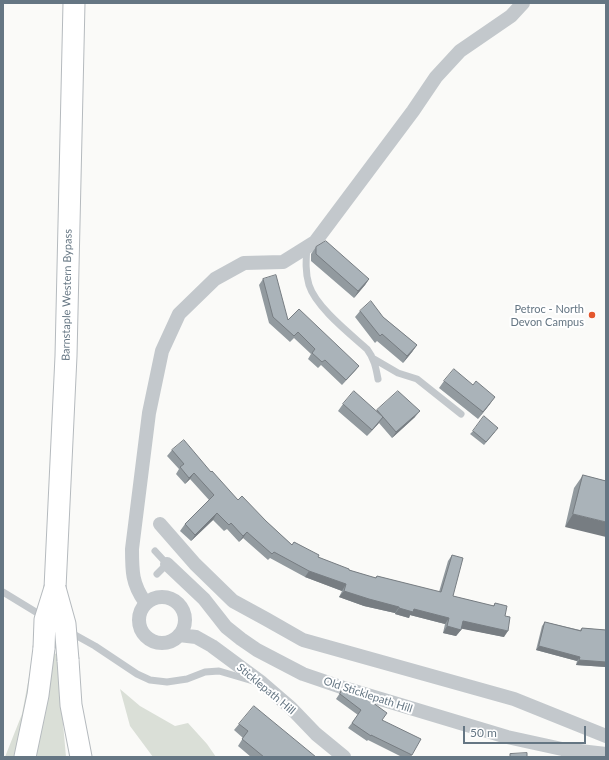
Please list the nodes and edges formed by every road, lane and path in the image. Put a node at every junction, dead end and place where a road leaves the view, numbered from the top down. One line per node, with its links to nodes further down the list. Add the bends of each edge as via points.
1 (74, 3): 11 (main road, Barnstaple Western Bypass, via 66,356)
2 (523, 3): 3 (street, via 511,16 460,51 436,77 315,242)
3 (307, 247): 4 (lane, via 306,270 312,294); 13 (street, via 284,262 244,263 215,279 179,314 162,351 149,413 132,549 134,582)
4 (374, 359): 5 (lane); 6 (lane, via 398,373 417,379)
5 (378, 380)
6 (461, 414)
7 (160, 524): 16 (street, via 195,564 233,601 303,640 514,699)
8 (155, 550): 9 (lane, Old Sticklepath Hill)
9 (168, 564): 10 (lane); 17 (street, Old Sticklepath Hill, via 204,599 226,627 257,650 281,663 344,688)
10 (157, 574)
11 (55, 588): 19 (main road, Barnstaple Western Bypass, bridge, via 45,620 38,695); 20 (main road, Barnstaple Western Bypass, bridge, via 65,624 71,705)
12 (3, 592): 15 (lane, via 150,680 167,682 218,671)
13 (146, 602): 14 (street, via 157,597 165,597 178,603 185,616 184,628); 14 (street, via 138,623 148,639 166,643)
14 (180, 635): 15 (street, Sticklepath Hill, via 196,637 212,646)
15 (262, 683): 21 (street, Sticklepath Hill)
16 (606, 736)
17 (561, 753): 18 (street, Old Sticklepath Hill)
18 (606, 754)
19 (25, 757)
20 (81, 757)
21 (344, 757)

